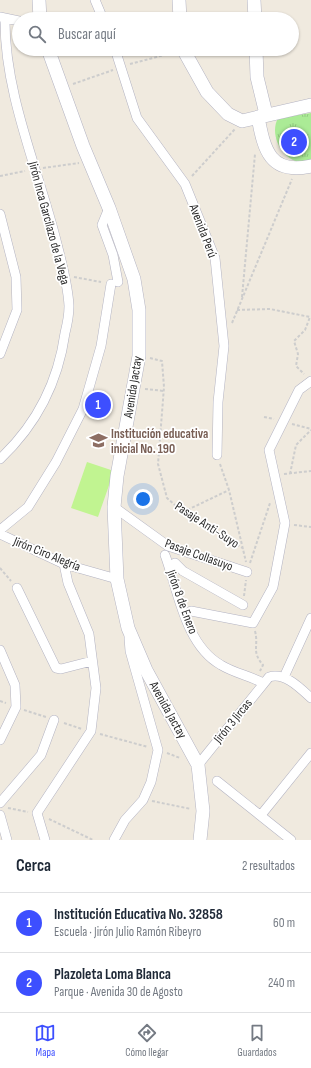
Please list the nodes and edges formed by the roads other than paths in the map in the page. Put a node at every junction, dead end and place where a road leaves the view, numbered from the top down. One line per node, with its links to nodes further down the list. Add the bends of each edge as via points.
1 (39, 0): 5 (street)
2 (95, 0): 6 (street)
3 (179, 0): 7 (street)
4 (254, 0): 8 (street)
5 (40, 12)
6 (100, 12)
7 (180, 12)
8 (255, 12)
9 (2, 17): 10 (street); 23 (street, Jirón Inca Garcilazo de la Vega, via 17,100 64,275 69,307 59,366 40,412)
10 (12, 19)
11 (50, 56): 18 (street, Avenida Jactay)
12 (117, 56): 22 (street, Avenida Perú, via 137,118 185,184 215,258 224,346 218,402)
13 (187, 56): 16 (street, via 206,92 228,114 242,121)
14 (256, 56): 16 (street)
15 (311, 105): 16 (street)
16 (262, 116): 17 (street, via 263,144 268,154 282,165 296,169)
17 (311, 166)
18 (109, 208): 24 (street, Avenida Jactay, via 134,278 139,310 139,356 116,476); 25 (street, via 102,225 114,255 114,283 83,409 56,462 28,506)
19 (0, 214): 20 (street, via 16,277 17,310)
20 (0, 354)
21 (309, 382): 34 (street, via 299,390 270,450 285,523 273,587 253,623)
22 (217, 455)
23 (0, 459)
24 (114, 507): 30 (street, Pasaje Collasuyo, via 168,546); 31 (street, Avenida Jactay)
25 (0, 530)
26 (0, 534): 29 (street, Jirón Ciro Alegría)
27 (165, 555): 40 (street, Jirón 8 de Enero, via 182,611 201,649 220,665)
28 (175, 563): 33 (street, via 183,571)
29 (64, 564): 31 (street, Jirón Ciro Alegría); 38 (street, via 68,583 89,634)
30 (247, 572)
31 (117, 579): 36 (street, Avenida Jactay)
32 (17, 588): 38 (street, via 56,668)
33 (243, 605)
34 (191, 612)
35 (311, 618): 39 (street)
36 (128, 628): 45 (street, Avenida Jactay, via 146,670); 52 (street, via 130,651 158,750 151,782 143,800 125,820)
37 (0, 650): 43 (street, via 15,684 16,708)
38 (92, 661): 51 (street, via 96,688 91,731 37,813)
39 (284, 677): 40 (street, Jirón 8 de Enero, via 274,676); 41 (street)
40 (266, 680): 45 (street, Jirón 3 Jircas)
41 (310, 693)
42 (54, 720): 47 (street, via 41,755)
43 (0, 740)
44 (311, 753): 49 (street)
45 (198, 764): 53 (street, Avenida Jactay, via 203,811)
46 (217, 781): 49 (street)
47 (0, 803)
48 (0, 815): 50 (street)
49 (261, 815): 54 (street)
50 (7, 840)
51 (45, 840)
52 (114, 840)
53 (200, 840)
54 (291, 840)

